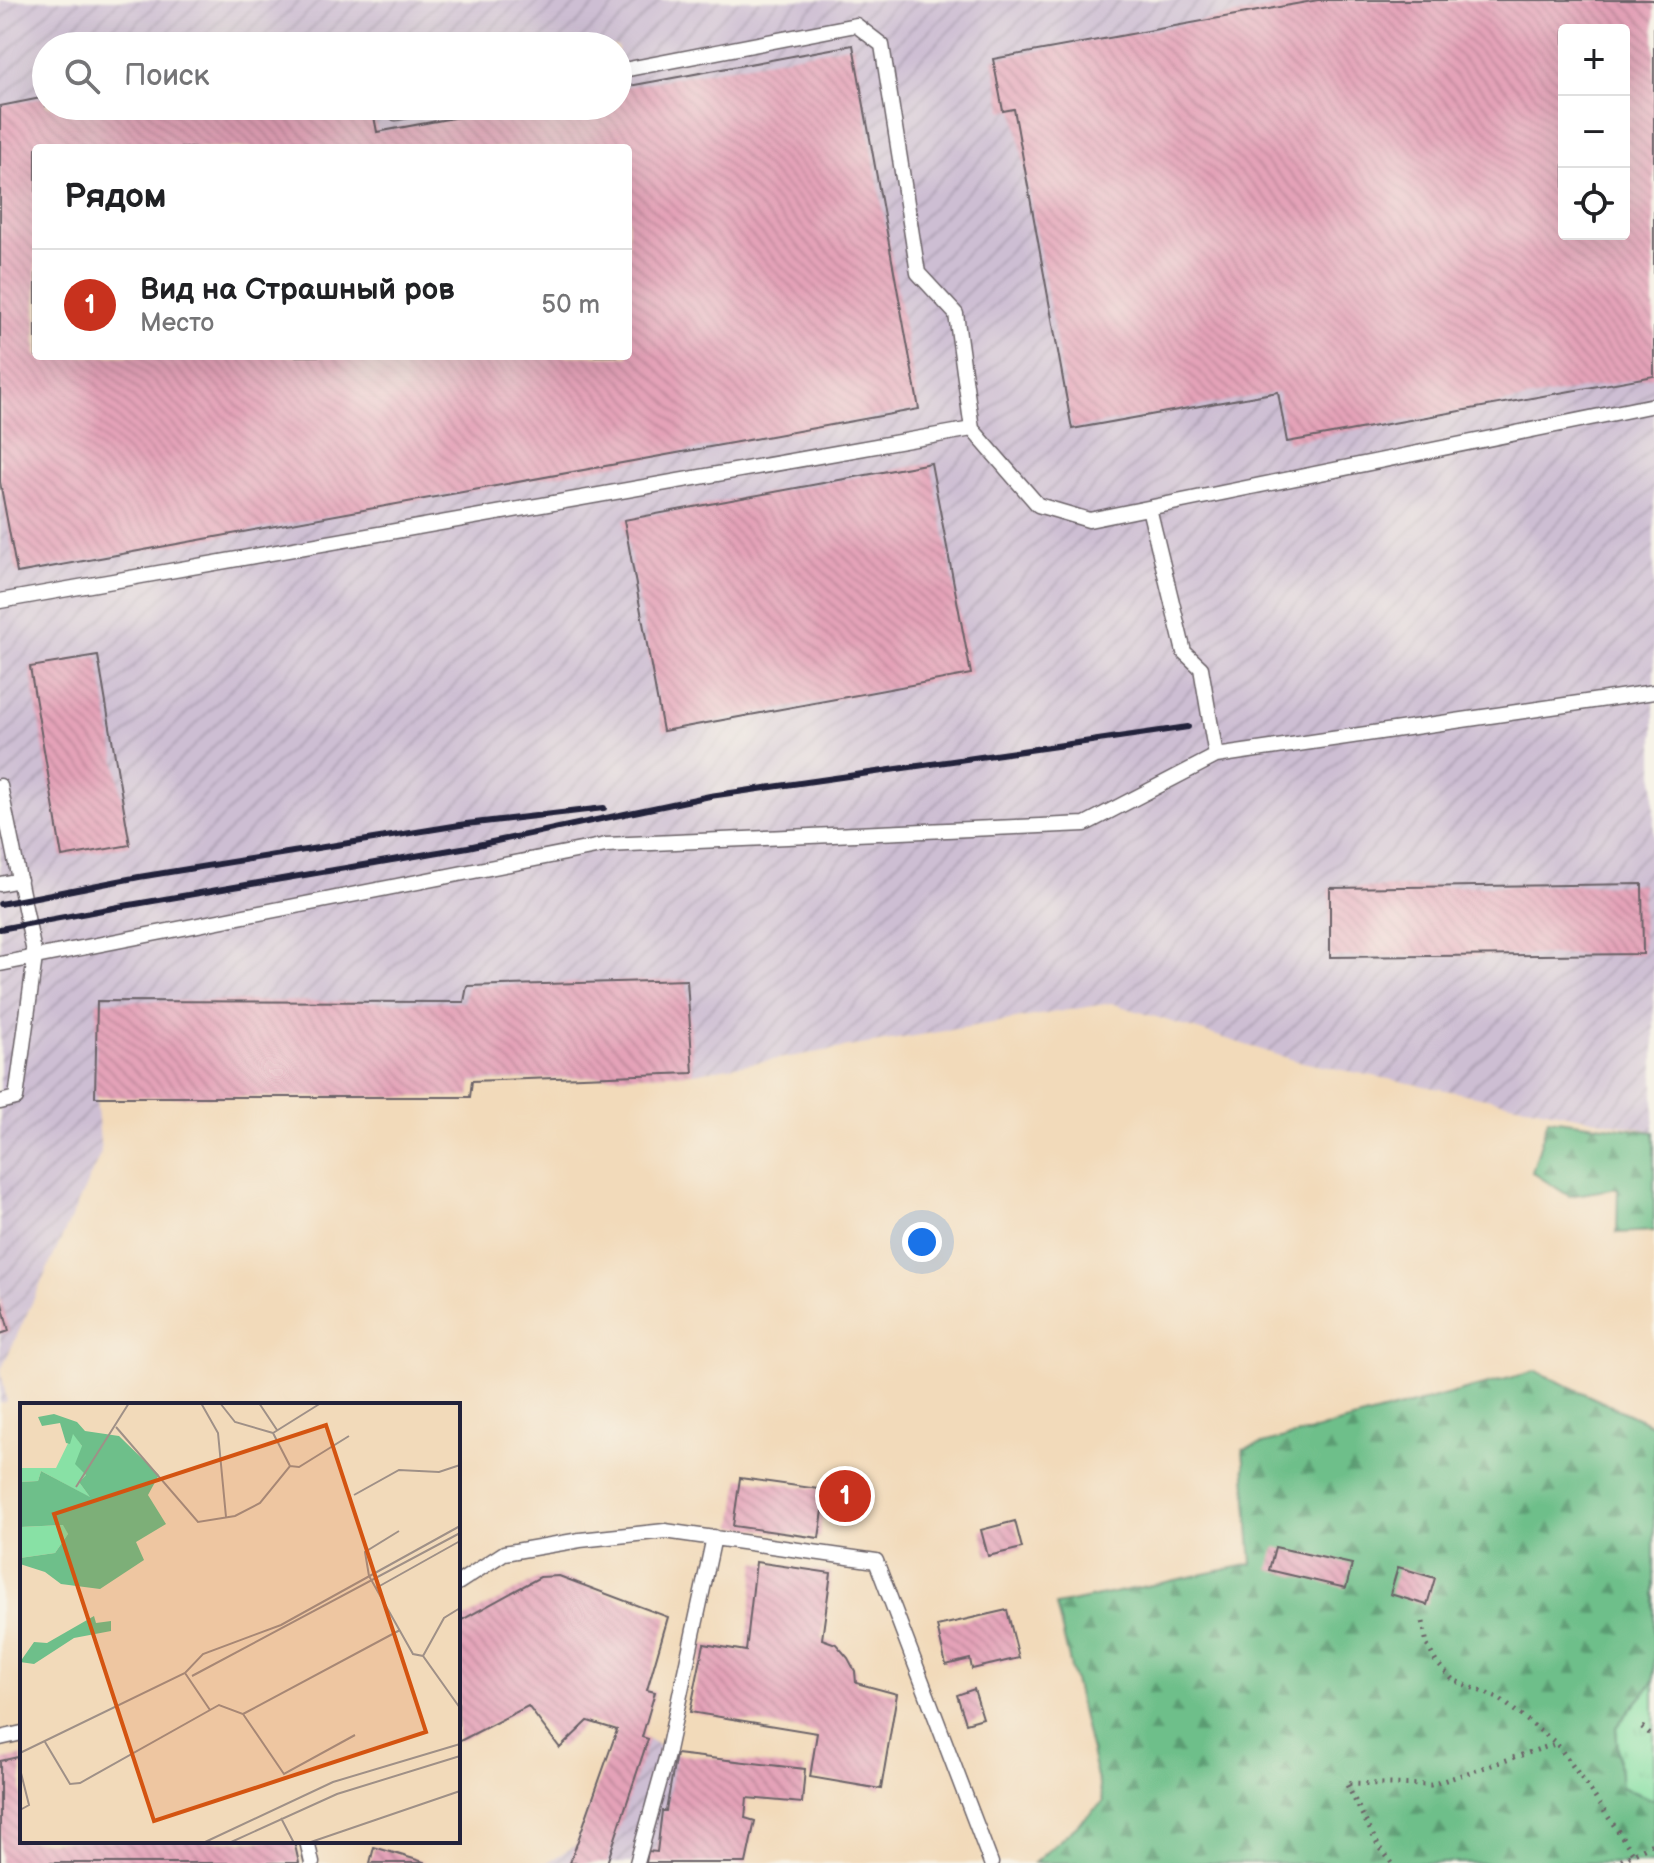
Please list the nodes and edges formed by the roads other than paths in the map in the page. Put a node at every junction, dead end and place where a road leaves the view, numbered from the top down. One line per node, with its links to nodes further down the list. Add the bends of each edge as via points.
1 (632, 68): 3 (lane, via 856,25 882,45 918,273 956,314)
2 (1654, 405): 4 (lane)
3 (972, 429): 4 (lane, via 1038,505 1089,520); 5 (lane)
4 (1149, 508): 7 (lane, via 1184,652 1201,668)
5 (0, 601)
6 (1654, 692): 7 (lane)
7 (1216, 756): 11 (lane, via 1085,824 606,845)
8 (0, 786): 9 (lane)
9 (20, 880): 10 (lane); 11 (lane)
10 (0, 884)
11 (35, 957): 12 (lane); 13 (lane, via 16,1098)
12 (0, 964)
13 (0, 1102)
14 (714, 1537): 15 (lane, via 665,1531 504,1553); 20 (lane, via 667,1755); 21 (lane, via 876,1561)
15 (460, 1582)
16 (20, 1733): 17 (lane)
17 (0, 1738)
18 (307, 1843): 19 (lane)
19 (312, 1863)
20 (637, 1863)
21 (991, 1863)

